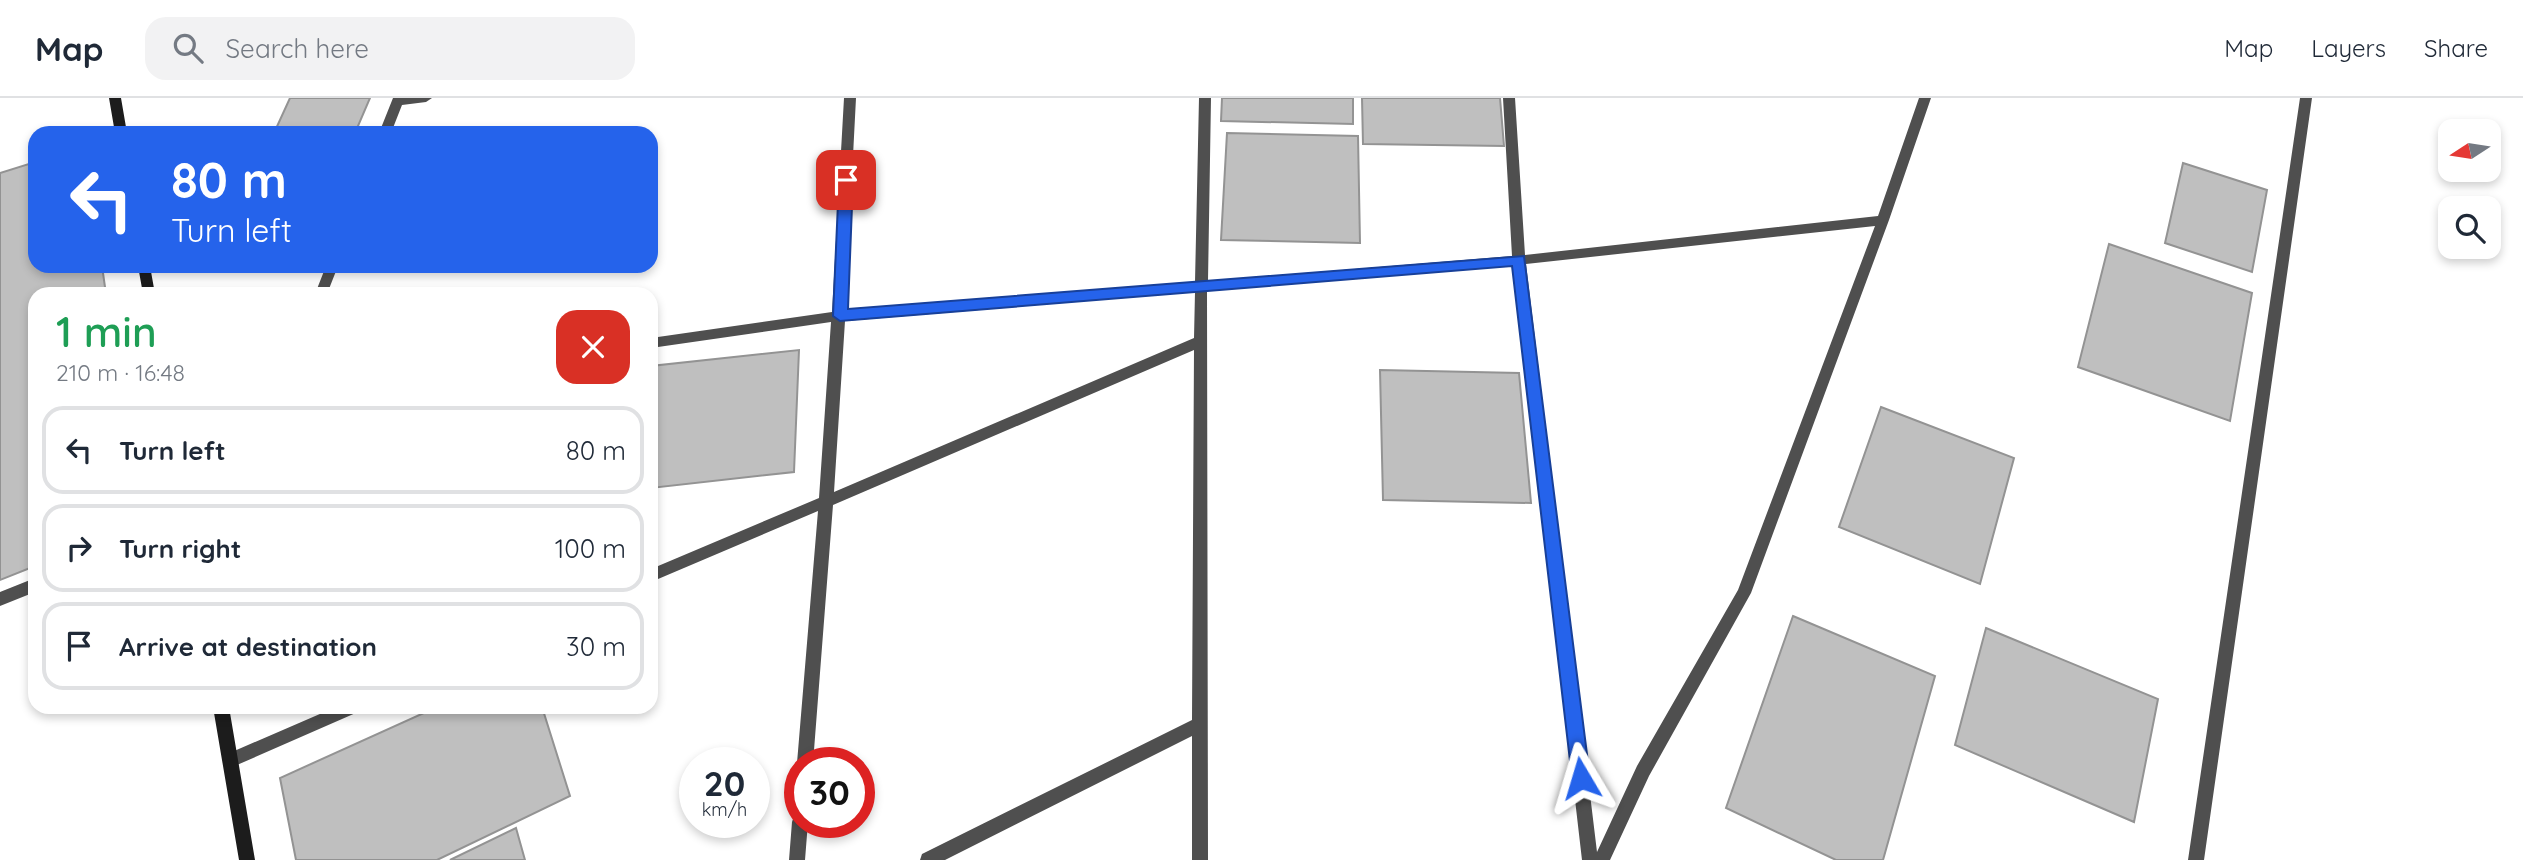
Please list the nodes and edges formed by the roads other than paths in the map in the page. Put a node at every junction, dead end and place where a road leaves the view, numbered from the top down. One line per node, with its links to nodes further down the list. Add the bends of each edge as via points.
1 (115, 98): 9 (street)
2 (426, 98): 8 (street)
3 (850, 98): 14 (street)
4 (1205, 98): 13 (street)
5 (1509, 98): 12 (street)
6 (1925, 98): 11 (street)
7 (2306, 98): 33 (street)
8 (398, 100): 10 (street)
9 (120, 126)
10 (388, 126)
11 (1883, 220): 12 (street); 32 (street, via 1744,593 1643,771)
12 (1519, 260): 13 (street); 31 (street)
13 (1200, 287): 14 (street); 15 (street)
14 (840, 316): 16 (street); 17 (street)
15 (1200, 341): 17 (street); 23 (street)
16 (658, 342)
17 (828, 499): 18 (street); 24 (street)
18 (658, 573)
19 (28, 588): 20 (street)
20 (0, 599)
21 (222, 714): 25 (street)
22 (337, 714): 25 (street)
23 (1200, 724): 29 (street); 30 (street)
24 (806, 747)
25 (231, 760): 27 (street)
26 (799, 838): 28 (street)
27 (247, 860)
28 (797, 860)
29 (928, 860)
30 (1200, 860)
31 (1590, 860)
32 (1602, 860)
33 (2196, 860)

